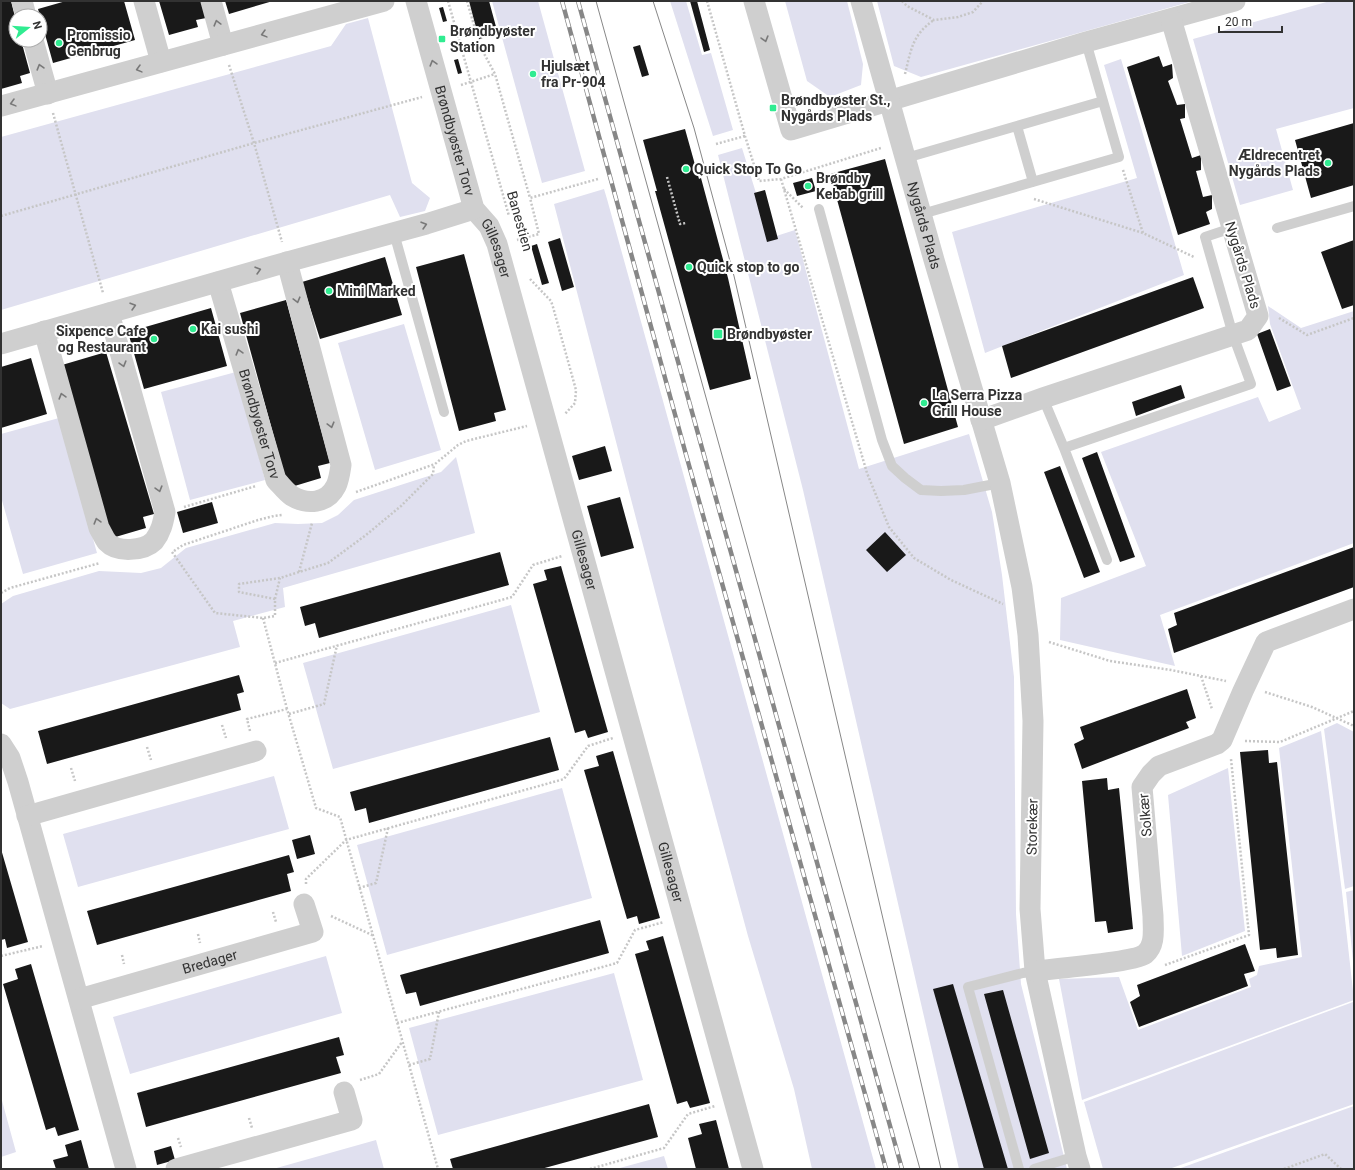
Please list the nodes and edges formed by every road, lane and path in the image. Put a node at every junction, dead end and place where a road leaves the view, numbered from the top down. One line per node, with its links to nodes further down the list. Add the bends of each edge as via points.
1 (144, 1): 19 (street)
2 (211, 1): 17 (street, one-way to 2)
3 (384, 1): 13 (street)
4 (416, 1): 22 (street, Brøndbyøster Torv, one-way to 4)
5 (448, 1): 21 (path, Banestien)
6 (467, 1): 20 (path, via 480,46)
7 (707, 1): 28 (path)
8 (754, 1): 24 (street, one-way to 24, via 791,130)
9 (861, 1): 24 (street, Nygårds Plads)
10 (902, 1): 15 (path)
11 (983, 1): 15 (path, via 973,12)
12 (1235, 1): 14 (street)
13 (335, 8): 17 (street, one-way to 17)
14 (1171, 19): 16 (street); 48 (street, Nygårds Plads)
15 (934, 20): 24 (path, via 925,26 915,40 905,74)
16 (1086, 42): 24 (street); 25 (lane)
17 (223, 45): 19 (street); 30 (path)
18 (35, 48): 23 (street, one-way to 18)
19 (161, 62): 23 (street, one-way to 23)
20 (495, 74): 21 (path); 40 (path)
21 (471, 81): 22 (path); 46 (path, Banestien)
22 (441, 91): 30 (path); 42 (street, Brøndbyøster Torv)
23 (48, 94): 26 (street, one-way to 26); 39 (path)
24 (890, 100): 33 (street, Nygårds Plads)
25 (1103, 101): 27 (lane); 32 (lane)
26 (1, 106)
27 (1017, 126): 33 (lane); 36 (lane)
28 (745, 136): 29 (path, via 759,180 781,179 824,166 882,148); 31 (path)
29 (882, 142)
30 (254, 143): 39 (path); 53 (path)
31 (716, 144)
32 (1119, 157): 36 (lane); 51 (path)
33 (906, 158): 44 (street, Nygårds Plads)
34 (667, 177): 47 (path, via 680,224)
35 (598, 179): 40 (path)
36 (1033, 182): 38 (lane)
37 (784, 188): 43 (path, via 807,212)
38 (1005, 190): 44 (lane); 51 (path)
39 (75, 194): 45 (path); 58 (path)
40 (530, 198): 52 (path, Banestien, via 539,234 515,240)
41 (1354, 206): 49 (lane)
42 (474, 209): 50 (street, Brøndbyøster Torv, one-way to 42); 66 (street, Gillesager, via 489,226 497,244)
43 (819, 210): 70 (lane, via 882,440 892,466 921,490 964,490)
44 (922, 214): 65 (street, Nygårds Plads)
45 (1, 216)
46 (509, 217)
47 (686, 222)
48 (1232, 228): 54 (lane, via 1205,237); 57 (street, Nygårds Plads)
49 (1277, 228)
50 (394, 233): 53 (street, Brøndbyøster Torv); 64 (lane)
51 (1143, 233): 54 (path)
52 (517, 246)
53 (287, 262): 56 (street, Brøndbyøster Torv, one-way to 53); 72 (street, one-way to 72, via 341,465 336,486 328,496)
54 (1213, 265): 61 (lane)
55 (527, 276): 66 (path, via 551,301 576,390 575,403 564,416)
56 (218, 282): 58 (street, Brøndbyøster Torv, one-way to 56); 69 (street, Brøndbyøster Torv, one-way to 56)
57 (1254, 303): 59 (path, via 1307,335); 61 (street, Nygårds Plads, via 1258,316 1248,330)
58 (109, 313): 60 (street, Brøndbyøster Torv); 73 (street, one-way to 73)
59 (1354, 318)
60 (44, 331): 62 (street, Brøndbyøster Torv); 75 (street, one-way to 60, via 153,542 138,549 120,550 108,543 99,528)
61 (1233, 335): 63 (street, Nygårds Plads); 67 (lane, via 1251,384)
62 (1, 344)
63 (1043, 398): 65 (street, Nygårds Plads); 67 (lane)
64 (444, 412)
65 (981, 420): 70 (street, Nygårds Plads)
66 (546, 421): 68 (path, via 466,441); 76 (street, Gillesager)
67 (1064, 448): 79 (lane)
68 (434, 464): 71 (path); 81 (path, via 433,474 401,506 366,535 328,563)
69 (276, 480): 72 (street, Brøndbyøster Torv, via 291,496 304,501); 73 (path)
70 (1000, 483): 111 (street, Storekær, via 1022,587 1029,647 1033,720 1030,910)
71 (353, 494)
72 (319, 501): 81 (path)
73 (165, 512): 75 (street, via 162,529)
74 (288, 515): 77 (path, via 258,520 183,545)
75 (157, 536): 77 (path)
76 (582, 550): 87 (path, via 533,565 512,597); 96 (street, Gillesager)
77 (172, 553): 78 (path); 86 (path, via 214,612)
78 (168, 557)
79 (1107, 560)
80 (105, 564): 83 (path, via 100,563 17,586)
81 (299, 572): 82 (path)
82 (280, 578): 84 (path); 84 (path, via 239,584 239,592)
83 (1, 593)
84 (275, 599): 86 (path, via 275,616)
85 (1353, 612): 90 (street, via 1266,642)
86 (263, 618): 88 (path)
87 (337, 645): 88 (path); 93 (path, via 324,704)
88 (275, 663): 91 (path)
89 (1201, 676): 97 (path)
90 (1246, 685): 94 (path, via 1312,707); 97 (street)
91 (287, 709): 93 (path); 99 (path, via 247,719)
92 (1354, 711): 94 (path)
93 (288, 714): 102 (path, via 316,808 340,817)
94 (1336, 718): 95 (path); 97 (path, via 1280,742)
95 (1354, 726)
96 (632, 732): 101 (path, via 588,746 564,780); 106 (street, Gillesager)
97 (1222, 740): 109 (street, Solkær, via 1159,766 1142,787 1154,937); 109 (path, via 1232,760 1249,935 1152,970)
98 (1, 744): 100 (street, via 10,758)
99 (256, 751): 100 (street)
100 (27, 816): 108 (street)
101 (388, 828): 102 (path); 103 (path, via 376,883)
102 (346, 840): 103 (path); 104 (path, via 306,879)
103 (359, 888): 107 (path)
104 (304, 904): 112 (street, Bredager, via 313,932)
105 (327, 914): 107 (path)
106 (684, 917): 113 (path, Gillesager, via 635,930 617,963); 118 (street, Gillesager)
107 (372, 935): 114 (path)
108 (62, 941): 110 (path); 112 (street)
109 (1144, 954): 111 (street, via 1136,958 1111,962)
110 (1, 956)
111 (1035, 971): 119 (street, Storekær); 125 (lane, via 968,987)
112 (79, 999): 120 (street)
113 (439, 1012): 114 (path, Gillesager); 116 (path, via 430,1059)
114 (397, 1023): 115 (path)
115 (402, 1042): 116 (path); 117 (path, via 379,1074 351,1082)
116 (409, 1065): 122 (path)
117 (344, 1092): 121 (street, via 352,1120)
118 (734, 1100): 123 (path, via 688,1114 664,1148); 124 (street, Gillesager)
119 (1078, 1162): 126 (lane)
120 (126, 1169)
121 (176, 1169)
122 (438, 1169)
123 (590, 1169)
124 (753, 1169)
125 (1019, 1169)
126 (1034, 1169)
127 (1284, 1169): 128 (path, via 1326,1154)
128 (1341, 1169)

